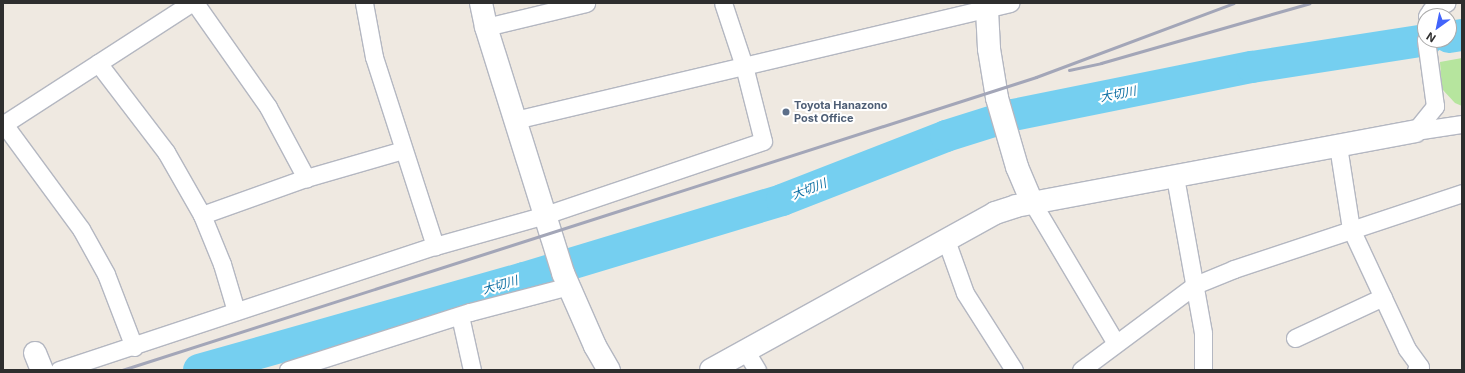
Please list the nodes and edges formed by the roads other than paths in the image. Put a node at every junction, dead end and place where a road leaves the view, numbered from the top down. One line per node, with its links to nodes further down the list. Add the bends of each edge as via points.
1 (191, 3): 13 (street)
2 (195, 3): 22 (street, via 268,107)
3 (364, 3): 20 (street, via 374,57)
4 (481, 3): 11 (street)
5 (586, 3): 11 (street)
6 (723, 3): 14 (street)
7 (1010, 3): 9 (street)
8 (1446, 3): 10 (street)
9 (985, 6): 14 (street); 24 (street, via 997,98 1017,166)
10 (1435, 8)
11 (486, 27): 16 (street)
12 (1427, 48): 15 (street)
13 (98, 63): 25 (street, via 166,152); 37 (street, via 4,124 81,230 106,274)
14 (744, 66): 16 (street); 26 (street, via 762,141)
15 (1435, 106): 17 (street); 18 (street)
16 (515, 120): 26 (street)
17 (1462, 124): 18 (street)
18 (1415, 131): 19 (street)
19 (1338, 146): 21 (street); 27 (street)
20 (403, 150): 22 (street); 29 (street)
21 (1175, 177): 24 (street); 31 (street)
22 (306, 178): 25 (street)
23 (1462, 193): 27 (street)
24 (1032, 202): 28 (street, via 995,213); 36 (street)
25 (202, 215): 33 (street, via 222,264)
26 (545, 215): 29 (street); 30 (street)
27 (1351, 229): 31 (street); 32 (street)
28 (946, 240): 38 (street); 46 (street, via 965,293)
29 (435, 246): 33 (street)
30 (564, 271): 34 (street); 43 (street, via 595,346)
31 (1195, 285): 36 (street); 48 (street, via 1203,333)
32 (1383, 297): 35 (street); 39 (street, via 1407,349)
33 (236, 311): 37 (street)
34 (460, 316): 41 (street); 42 (street)
35 (1295, 338)
36 (1115, 342): 47 (street)
37 (134, 347): 40 (street)
38 (745, 350): 44 (street); 45 (street)
39 (1420, 369)
40 (59, 370)
41 (288, 370)
42 (472, 370)
43 (609, 370)
44 (711, 370)
45 (757, 370)
46 (1014, 370)
47 (1081, 370)
48 (1203, 370)

